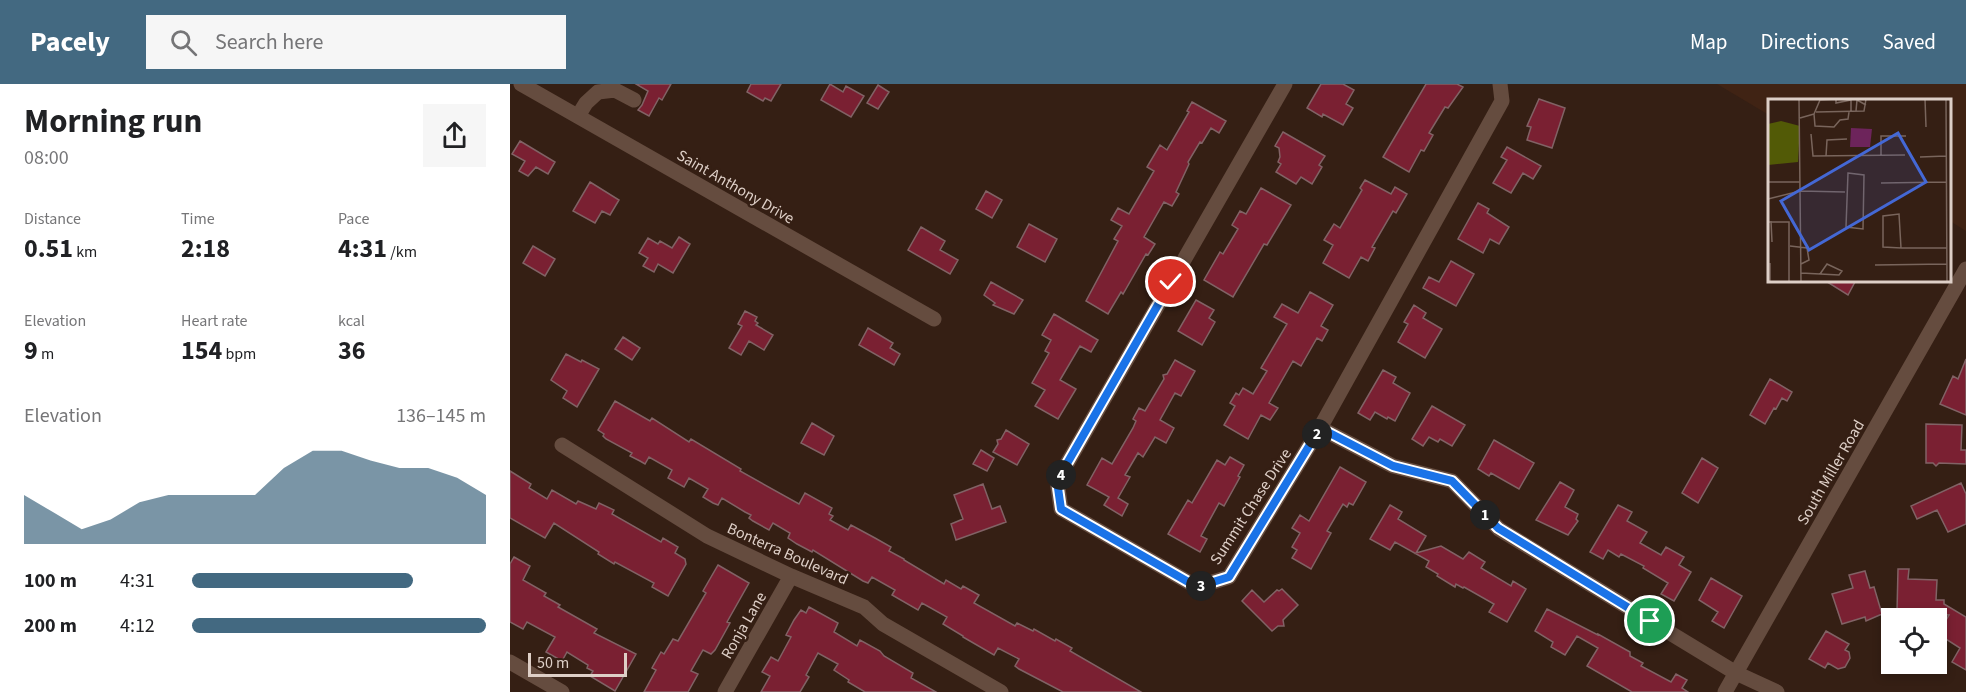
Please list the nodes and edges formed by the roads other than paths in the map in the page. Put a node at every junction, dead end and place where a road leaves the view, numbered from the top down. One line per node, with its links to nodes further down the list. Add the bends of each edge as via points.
1 (521, 84): 5 (street, Saint Anthony Drive)
2 (1286, 84): 8 (street, Summit Chase Drive, via 1057,481 1061,509 1197,587 1229,577)
3 (1500, 84): 8 (street, Summit Chase Drive, via 1502,101)
4 (634, 100): 5 (street, via 615,90 598,92)
5 (578, 116): 7 (street, Saint Anthony Drive)
6 (1966, 269): 12 (street, South Miller Road)
7 (934, 319)
8 (1320, 428): 12 (street, via 1393,466 1452,481 1498,528)
9 (562, 445): 10 (street, Bonterra Boulevard, via 707,536)
10 (791, 576): 14 (street, Ronja Lane); 15 (street, Bonterra Boulevard, via 864,607 883,624)
11 (510, 662): 13 (street)
12 (1736, 673): 16 (street, South Miller Road); 17 (street)
13 (562, 692)
14 (725, 692)
15 (1001, 692)
16 (1725, 692)
17 (1777, 692)

